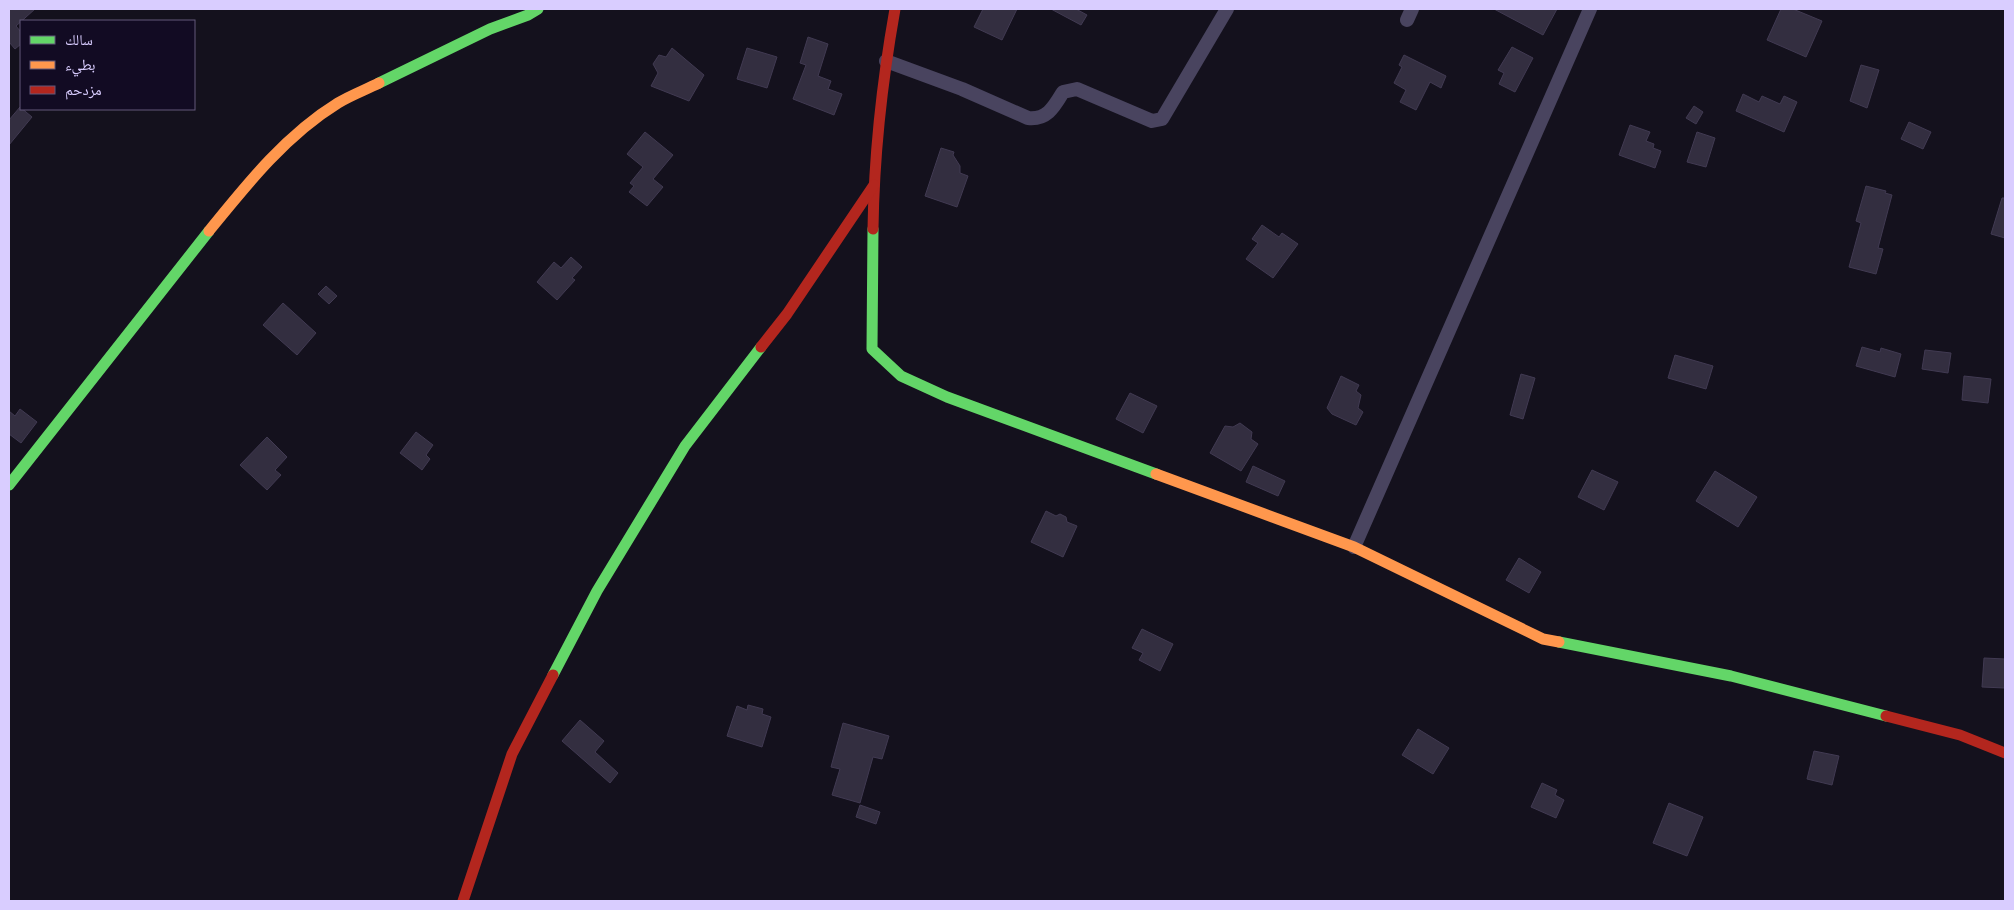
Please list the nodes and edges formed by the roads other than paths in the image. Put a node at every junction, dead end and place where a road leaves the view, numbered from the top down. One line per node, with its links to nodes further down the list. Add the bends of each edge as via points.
1 (538, 9): 7 (street, via 338,103 316,117 261,170 215,222)
2 (895, 9): 5 (street)
3 (1227, 9): 5 (street, via 1162,119 1152,121 1077,89 1063,92 1052,110 1037,119 1028,118)
4 (1590, 9): 8 (street)
5 (886, 61): 6 (street)
6 (874, 185): 8 (street, via 872,349 901,376 947,397); 10 (street, via 787,314 686,446 597,591 512,754)
7 (9, 485)
8 (1354, 547): 9 (street, via 1543,639 1731,676 1960,736)
9 (2005, 753)
10 (463, 901)

